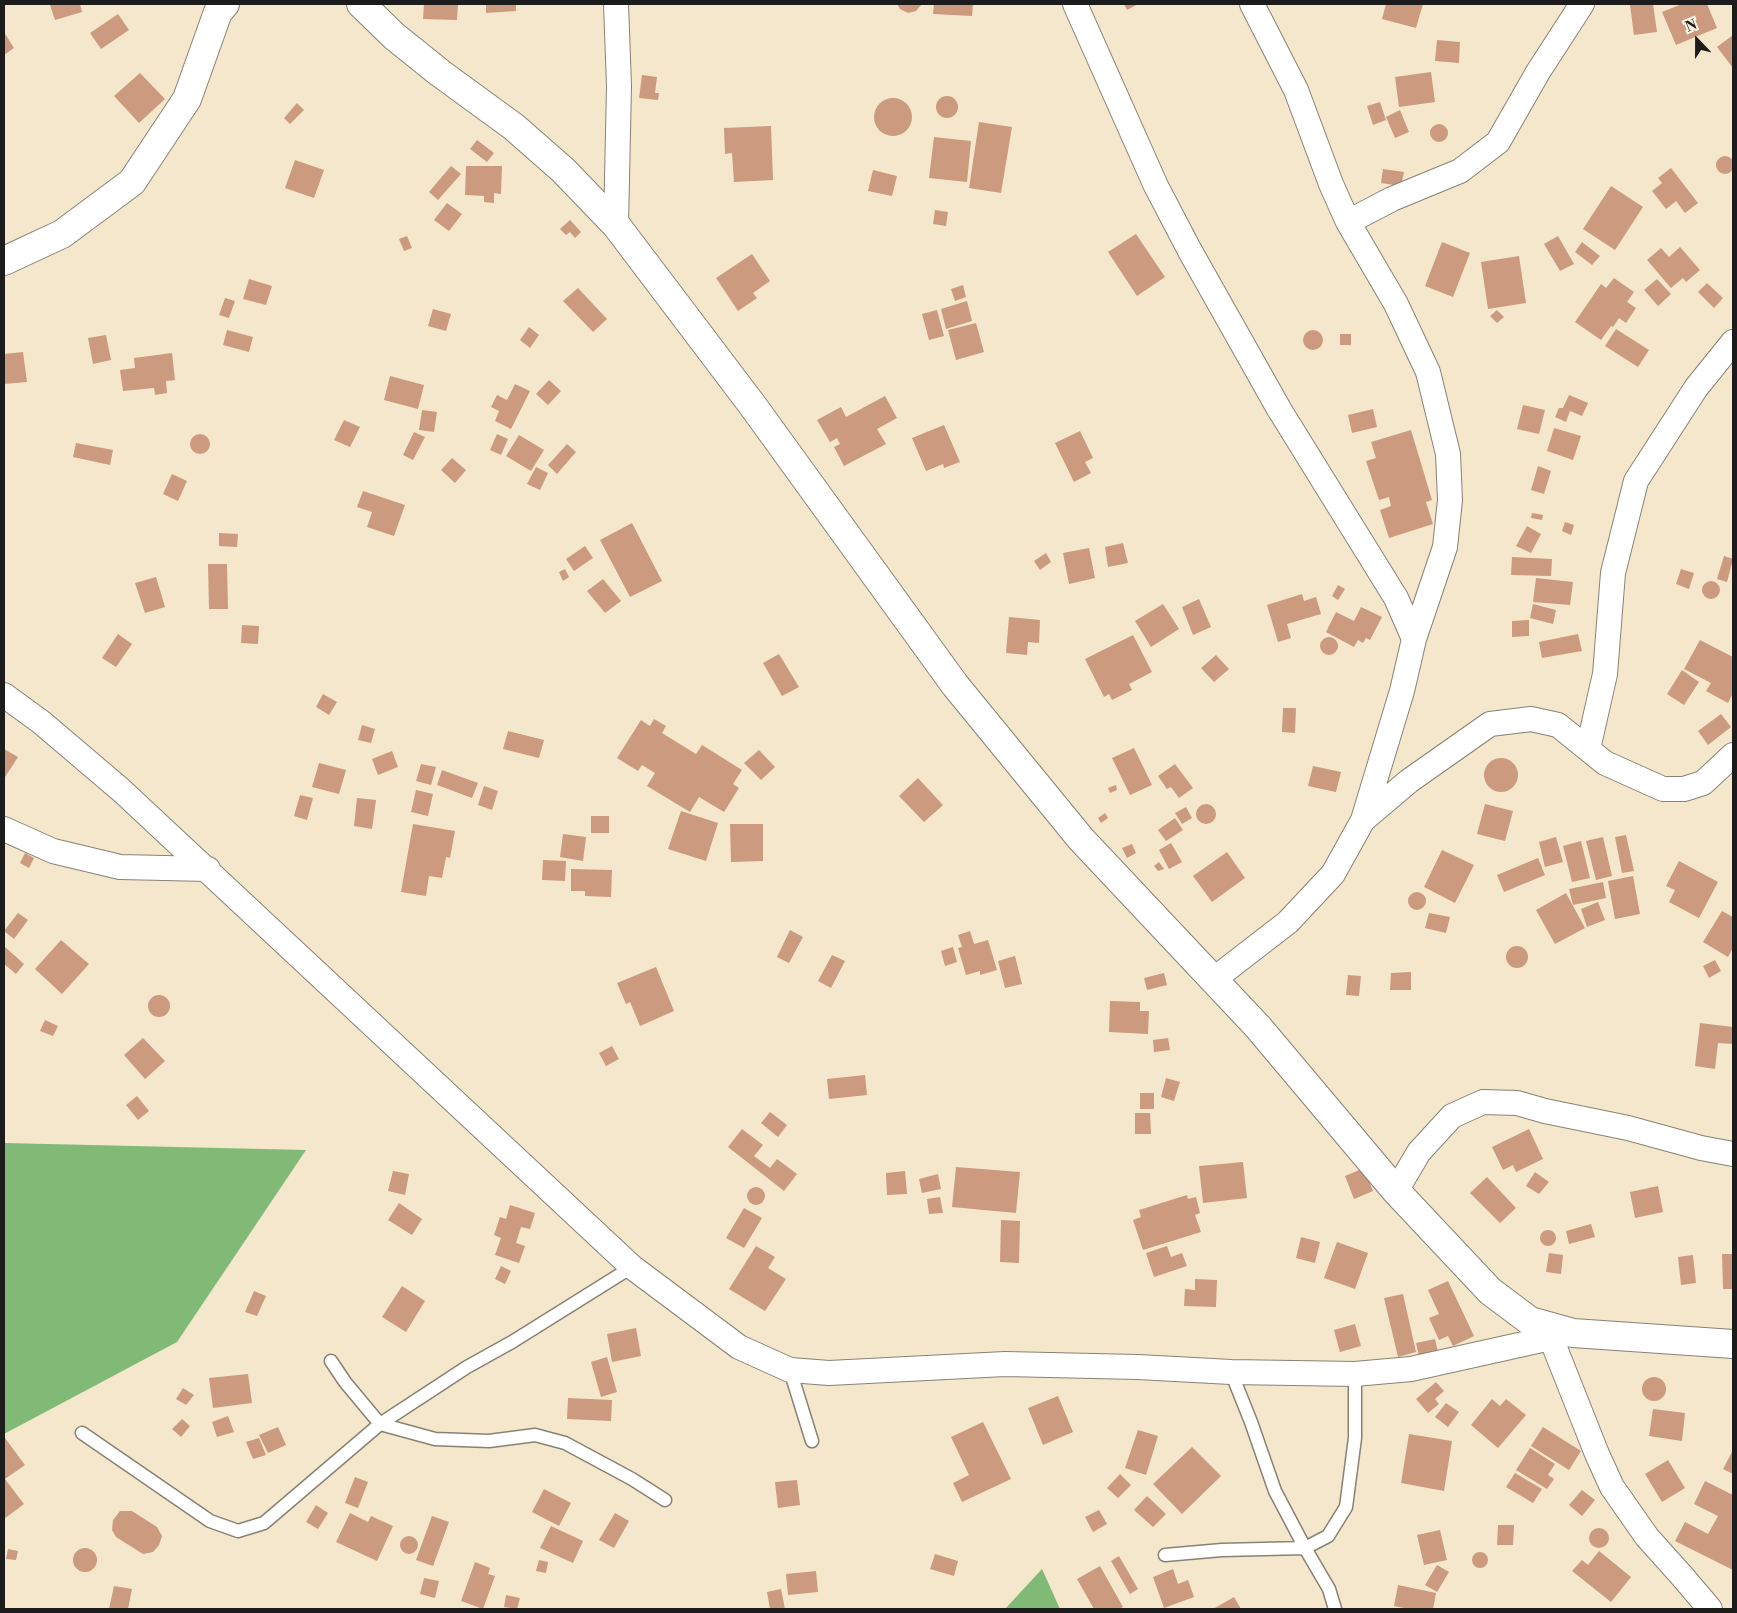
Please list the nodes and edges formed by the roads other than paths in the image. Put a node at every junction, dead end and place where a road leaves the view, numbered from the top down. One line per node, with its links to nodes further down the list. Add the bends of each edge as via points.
1 (225, 4): 9 (street, via 218,12 186,99 132,182 62,234)
2 (361, 4): 8 (street, via 394,36 514,127 564,170)
3 (616, 4): 8 (street, via 619,86)
4 (1075, 4): 11 (street, via 1156,186 1190,251 1279,408 1396,598)
5 (1252, 4): 7 (street, via 1296,90)
6 (1582, 4): 7 (street, via 1498,142 1460,171 1392,199)
7 (1348, 222): 11 (street, via 1396,304 1428,372 1448,454 1450,500 1444,546)
8 (616, 226): 18 (street, via 753,406 955,685 1081,839)
9 (4, 261)
10 (1733, 342): 13 (street, via 1696,388 1636,481 1613,573 1605,674)
11 (1414, 639): 15 (street, via 1402,691)
12 (4, 695): 17 (street, via 121,790)
13 (1588, 749): 14 (street, via 1605,763 1663,789 1684,789 1703,783); 15 (street, via 1558,725 1531,719 1490,724 1409,781)
14 (1733, 755)
15 (1363, 820): 18 (street, via 1333,874 1288,922)
16 (4, 829): 17 (street, via 53,851 120,867)
17 (208, 869): 21 (street)
18 (1213, 980): 20 (street, via 1258,1027)
19 (1733, 1154): 20 (street, via 1517,1103 1482,1102 1452,1116 1419,1152)
20 (1396, 1191): 22 (street, via 1490,1291 1530,1321)
21 (632, 1267): 25 (street, via 739,1348); 28 (lane)
22 (1562, 1336): 23 (street); 27 (street, via 1411,1369); 35 (street, via 1597,1454 1612,1487 1647,1537)
23 (1733, 1344)
24 (330, 1361): 28 (lane)
25 (790, 1370): 26 (street, via 830,1373 1005,1364); 30 (lane)
26 (1231, 1372): 27 (street); 32 (lane, via 1276,1492)
27 (1355, 1374): 32 (lane, via 1355,1438 1346,1507 1328,1536)
28 (380, 1424): 29 (lane, via 264,1523 238,1531 210,1521); 31 (lane, via 435,1439 489,1441 535,1435 565,1443)
29 (82, 1433)
30 (812, 1441)
31 (665, 1500)
32 (1305, 1548): 33 (lane); 34 (lane, via 1329,1589)
33 (1165, 1554)
34 (1335, 1609)
35 (1710, 1609)

